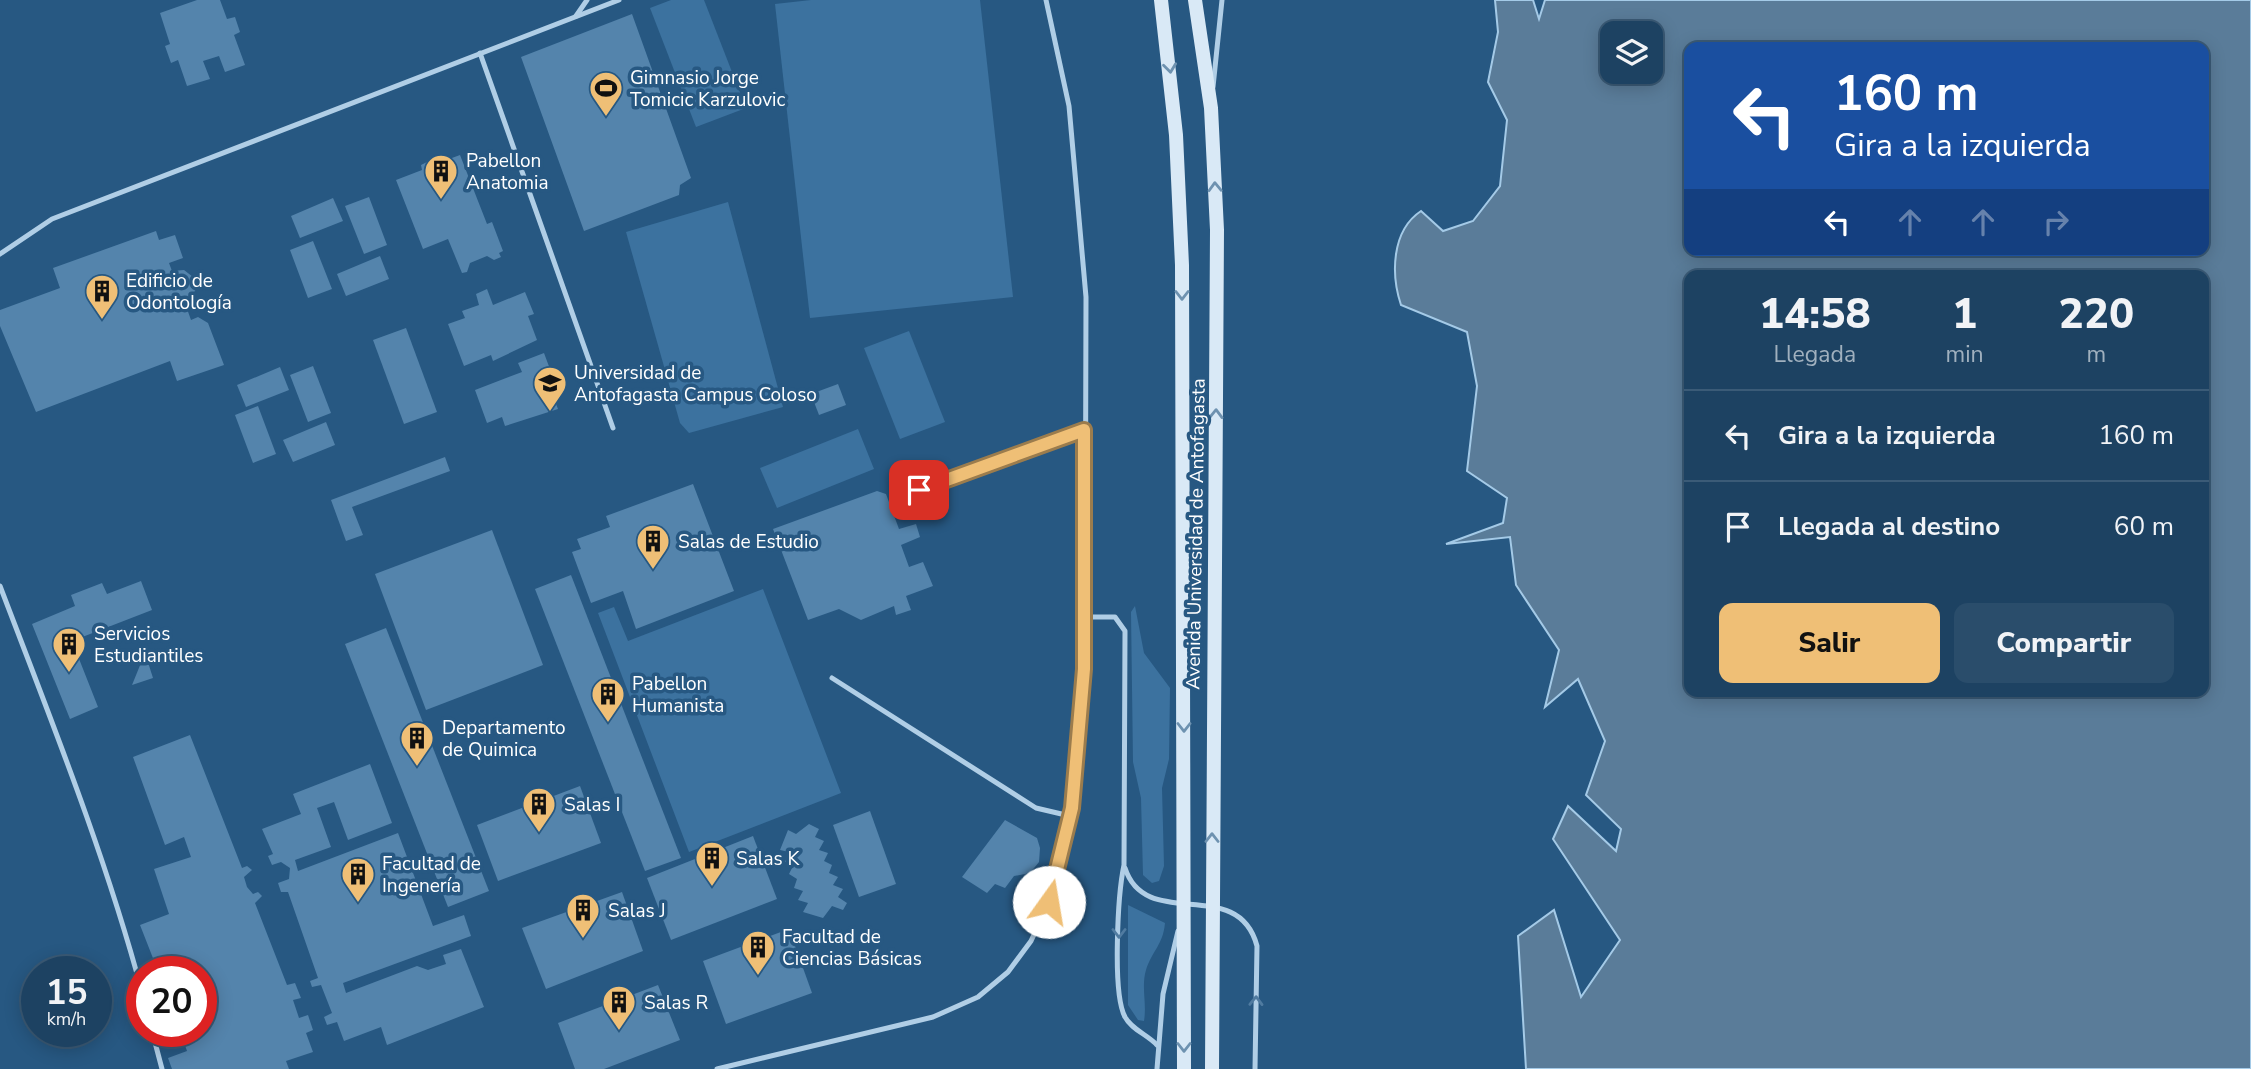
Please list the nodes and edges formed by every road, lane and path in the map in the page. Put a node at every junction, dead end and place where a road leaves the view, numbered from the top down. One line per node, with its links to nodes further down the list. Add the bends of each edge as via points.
1 (587, 0): 7 (lane)
2 (619, 0): 7 (lane)
3 (1046, 0): 12 (lane, via 1072,133 1086,297)
4 (1161, 0): 19 (main road, Avenida Universidad de Antofagasta, one-way to 19, via 1176,135 1182,265)
5 (1195, 0): 9 (main road, Avenida Universidad de Antofagasta)
6 (1222, 0): 9 (lane)
7 (576, 16): 8 (lane)
8 (480, 53): 10 (lane, via 52,219); 11 (lane)
9 (1211, 107): 20 (main road, Avenida Universidad de Antofagasta, one-way to 9, via 1218,323)
10 (0, 254)
11 (613, 428)
12 (1084, 430): 13 (lane); 15 (lane)
13 (919, 490)
14 (0, 586): 21 (lane)
15 (1085, 617): 17 (lane); 18 (lane, via 1115,617 1125,631)
16 (832, 678): 17 (lane, via 1036,808)
17 (1070, 816): 25 (lane, via 1049,902 1031,941 1008,972 978,997 933,1017)
18 (1124, 865): 19 (lane, via 1131,882 1143,893); 22 (lane, one-way to 22, via 1119,890 1123,1013)
19 (1184, 905): 20 (lane); 22 (lane, via 1163,994); 27 (main road, Avenida Universidad de Antofagasta, one-way to 27)
20 (1212, 906): 28 (main road, Avenida Universidad de Antofagasta); 29 (lane, one-way to 20, via 1254,936 1238,915)
21 (131, 956)
22 (1157, 1045): 26 (lane)
23 (156, 1047): 24 (lane)
24 (162, 1069)
25 (717, 1069)
26 (1157, 1069)
27 (1184, 1069)
28 (1212, 1069)
29 (1255, 1069)

